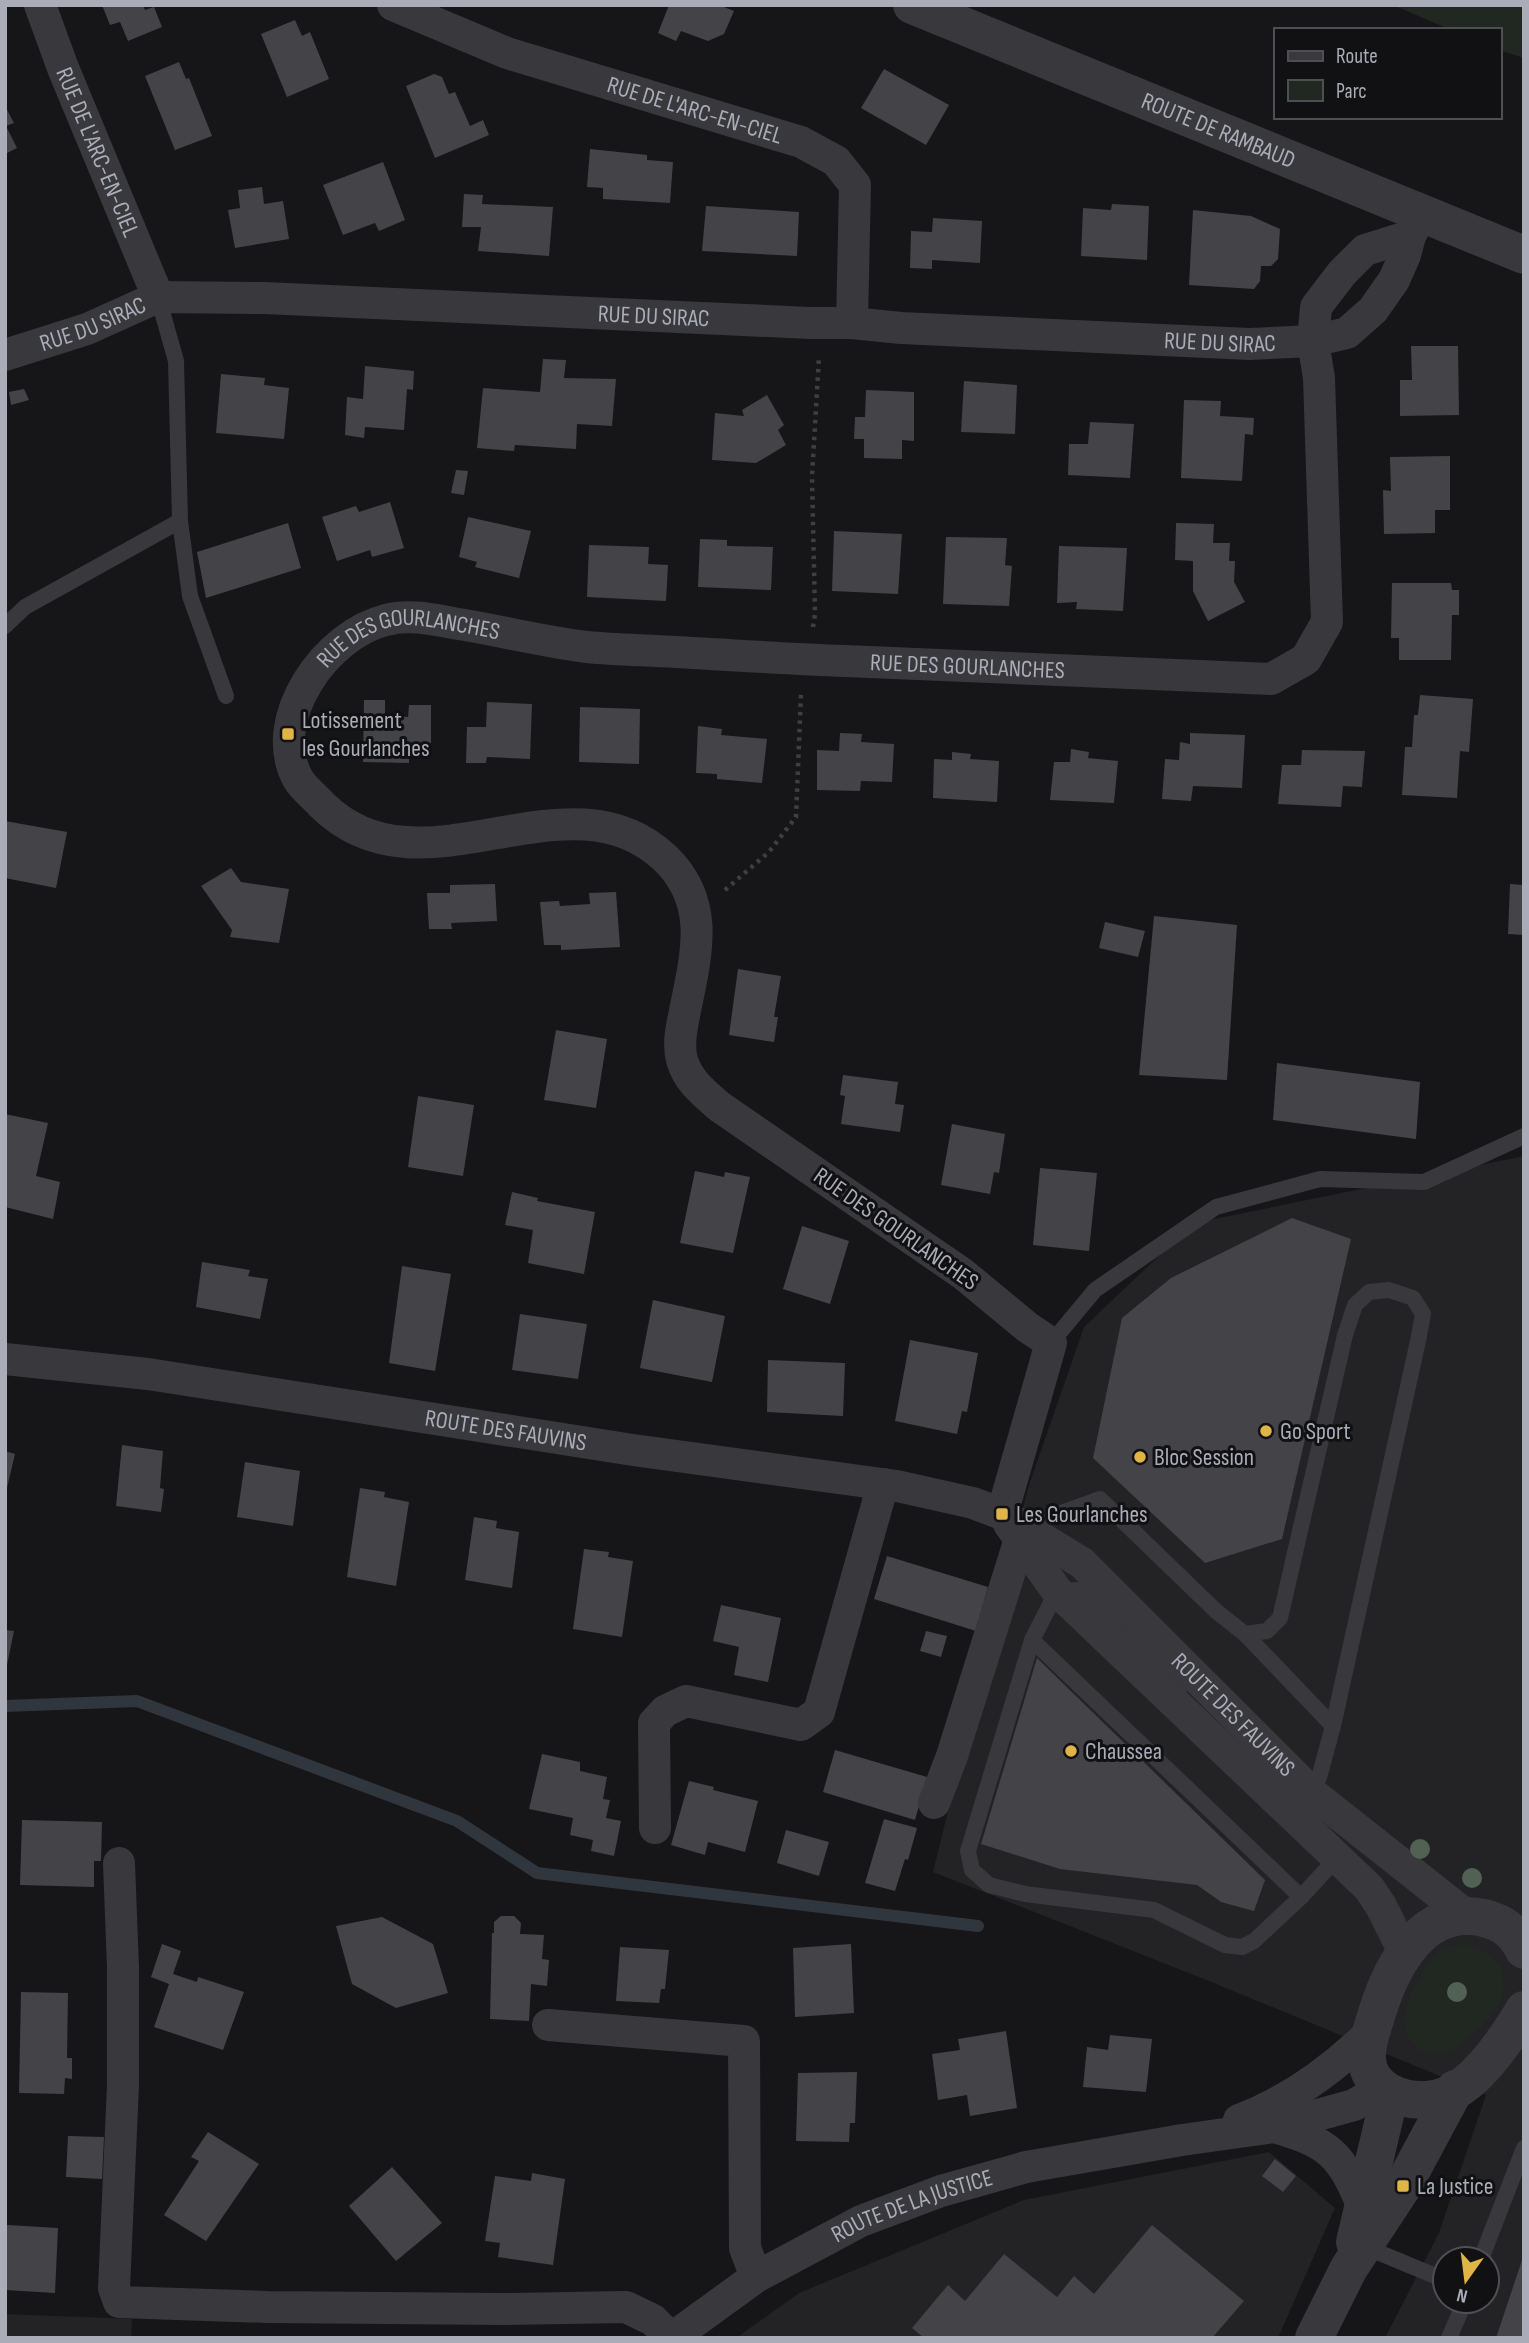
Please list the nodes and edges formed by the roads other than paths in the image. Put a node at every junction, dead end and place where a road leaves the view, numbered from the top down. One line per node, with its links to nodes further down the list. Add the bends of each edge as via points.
1 (40, 5): 6 (street, RUE DE L'ARC-EN-CIEL)
2 (393, 5): 7 (street, RUE DE L'ARC-EN-CIEL, via 507,53 801,142 836,161 855,185)
3 (912, 5): 4 (street, ROUTE DE RAMBAUD)
4 (1416, 224): 5 (street, ROUTE DE RAMBAUD); 8 (street, via 1394,280 1373,310 1347,333); 8 (street, RUE DES GOURLANCHES, via 1365,250 1342,273 1316,307)
5 (1524, 255)
6 (158, 297): 7 (street, RUE DU SIRAC); 9 (street, RUE DU SIRAC, via 88,329); 10 (lane, via 176,361)
7 (852, 323): 8 (street, RUE DU SIRAC, via 1249,344)
8 (1313, 341): 14 (street, RUE DES GOURLANCHES, via 1319,378 1327,621 1306,659 1271,679 586,647 422,617 388,619 356,631 331,652 296,705 288,734 298,779 338,820 366,835 427,844 566,823 616,829 650,844 690,890 696,915 697,948 681,1034 681,1058 691,1082 720,1107 963,1274)
9 (5, 355)
10 (180, 520): 11 (lane, via 24,607); 12 (lane, via 190,596)
11 (5, 626)
12 (226, 696)
13 (1524, 1136): 14 (lane, via 1424,1182 1320,1179 1216,1207 1095,1290)
14 (1052, 1343): 17 (street)
15 (5, 1359): 16 (street, ROUTE DES FAUVINS, via 148,1374)
16 (883, 1484): 17 (street, ROUTE DES FAUVINS, via 946,1496); 26 (street, via 819,1712 801,1725 686,1701 665,1711 654,1723)
17 (1002, 1514): 18 (street, ROUTE DES FAUVINS); 20 (lane, via 1046,1518 1100,1499); 23 (street, ROUTE DES FAUVINS, via 1082,1563)
18 (1020, 1539): 19 (street, ROUTE DES FAUVINS); 25 (street)
19 (1057, 1591): 21 (lane); 23 (lane, via 1076,1590 1091,1599 1240,1748); 27 (street, ROUTE DES FAUVINS)
20 (1245, 1634): 22 (lane); 22 (lane, via 1267,1631 1280,1618 1355,1305 1368,1292 1389,1290 1413,1298 1423,1314 1418,1341)
21 (1032, 1640): 29 (lane); 29 (lane, via 968,1852 972,1870 989,1885 1025,1894 1154,1910 1225,1945 1242,1947)
22 (1333, 1726): 24 (lane)
23 (1272, 1755): 24 (street, ROUTE DES FAUVINS)
24 (1313, 1794): 30 (street, ROUTE DES FAUVINS)
25 (934, 1802)
26 (655, 1828)
27 (1337, 1858): 29 (lane); 31 (street, ROUTE DES FAUVINS, via 1381,1906)
28 (118, 1863): 45 (street, via 123,2085 114,2288 118,2302 267,2307 626,2307 653,2320)
29 (1301, 1897)
30 (1503, 1928): 31 (street, via 1436,1923)
31 (1404, 1952): 34 (street, via 1382,1995)
32 (1519, 2024): 35 (street, via 1488,2061)
33 (548, 2025): 43 (street, via 744,2041 745,2248)
34 (1371, 2032): 36 (street, via 1367,2061); 38 (street, ROUTE DE LA JUSTICE, via 1329,2071 1270,2109)
35 (1455, 2090): 36 (street, via 1423,2100); 40 (street, via 1403,2186)
36 (1386, 2091): 37 (street, ROUTE DE LA JUSTICE, via 1354,2105); 40 (street)
37 (1274, 2127): 38 (street, ROUTE DE LA JUSTICE); 40 (street, via 1321,2144 1346,2169)
38 (1182, 2140): 43 (street, ROUTE DE LA JUSTICE, via 1026,2167 941,2191 860,2221)
39 (1524, 2148): 41 (lane)
40 (1358, 2241): 42 (lane); 46 (street)
41 (1486, 2245)
42 (1431, 2274)
43 (756, 2277): 45 (street, ROUTE DE LA JUSTICE)
44 (1459, 2315): 47 (lane)
45 (671, 2338)
46 (1314, 2338)
47 (1449, 2338)

